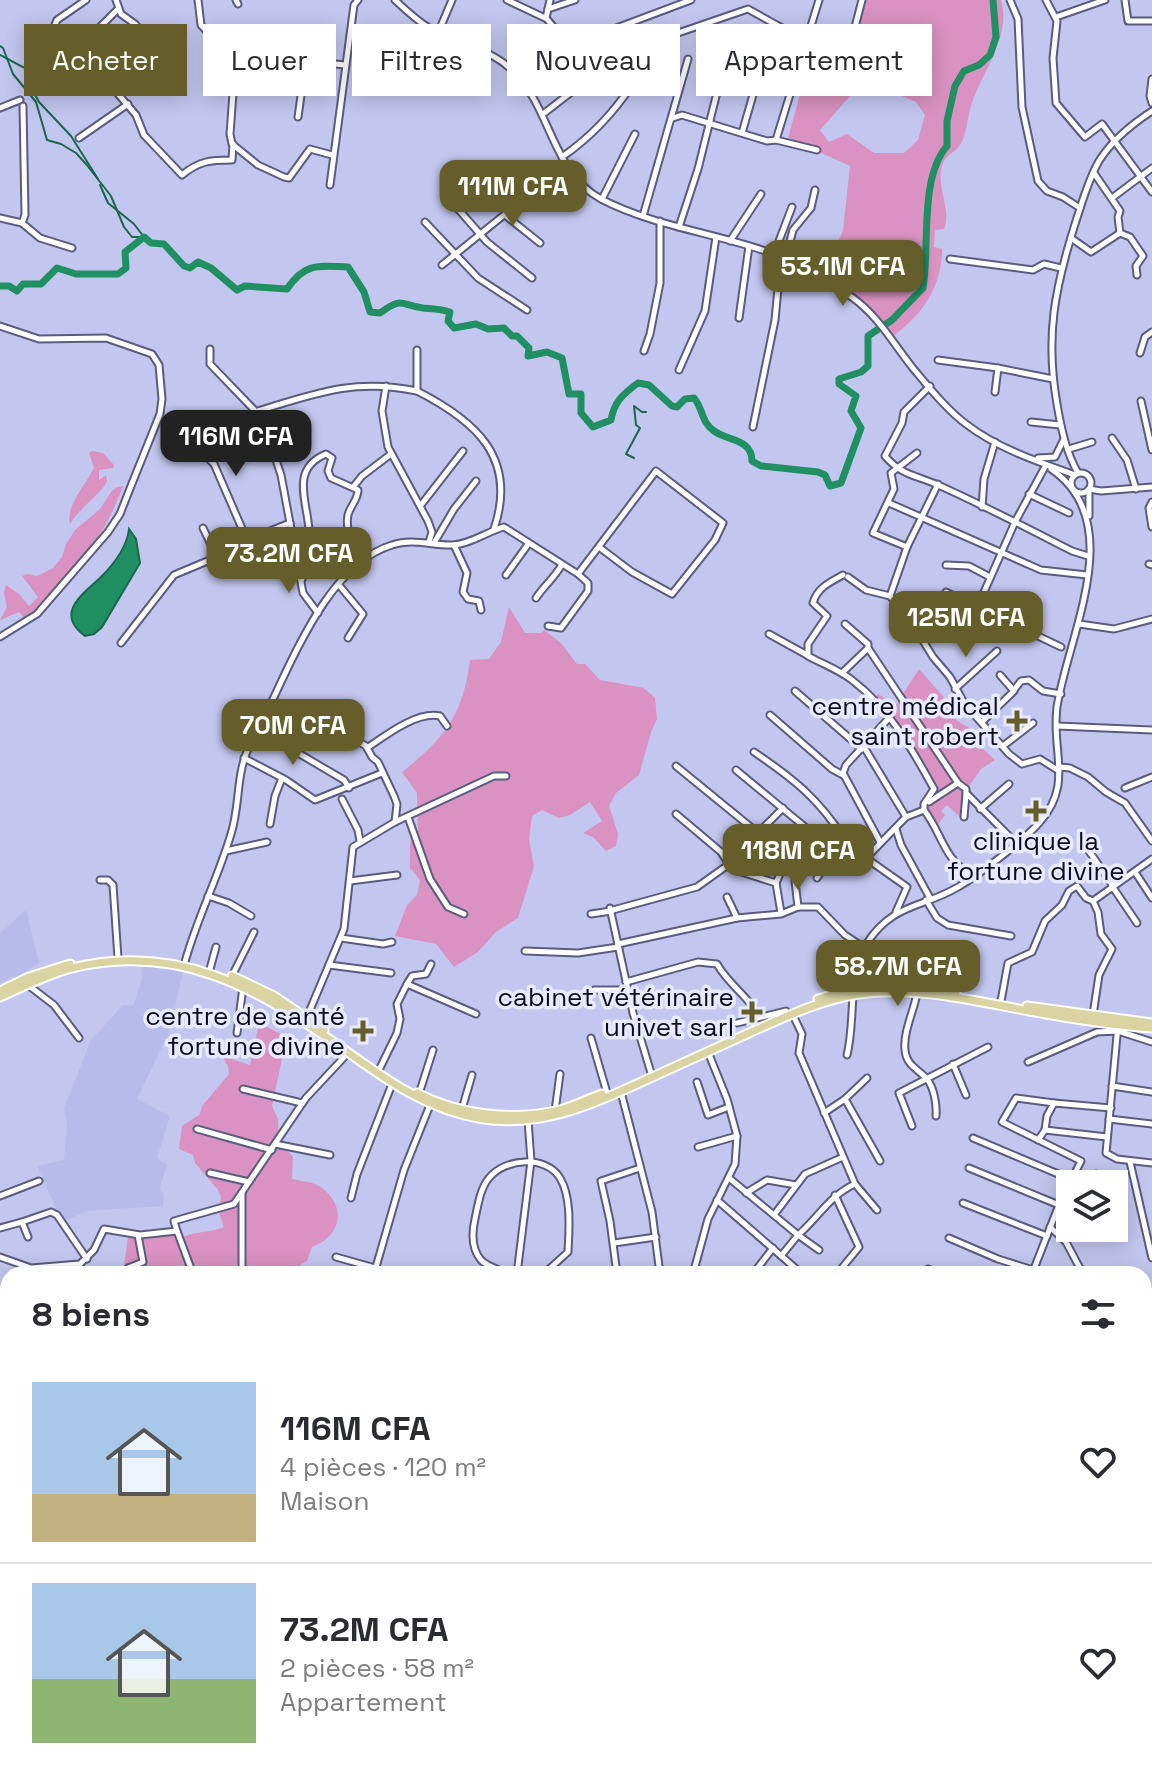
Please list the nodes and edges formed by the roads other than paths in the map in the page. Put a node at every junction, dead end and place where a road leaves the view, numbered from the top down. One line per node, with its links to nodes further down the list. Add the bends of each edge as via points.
1 (86, 0): 22 (street)
2 (116, 0): 17 (street)
3 (198, 0): 56 (street, via 201,25 230,66)
4 (358, 0): 35 (street)
5 (395, 0): 25 (street)
6 (452, 0): 26 (street)
7 (507, 0): 20 (street)
8 (550, 0): 18 (street)
9 (575, 0): 18 (street)
10 (691, 0): 28 (street)
11 (819, 0): 31 (street)
12 (862, 0): 32 (street)
13 (1010, 0): 72 (street, via 1018,19 1022,107 1038,181)
14 (1046, 0): 19 (street)
15 (1105, 0): 19 (street)
16 (1125, 0): 21 (street, via 1128,21)
17 (118, 9): 23 (street); 24 (street)
18 (547, 9): 20 (street)
19 (1056, 17): 55 (street, via 1056,103 1085,137 1102,124)
20 (546, 18): 27 (street)
21 (1152, 21)
22 (55, 24)
23 (103, 24)
24 (132, 24)
25 (423, 24)
26 (442, 24)
27 (551, 24)
28 (627, 24)
29 (706, 24): 30 (street, via 748,9)
30 (775, 24)
31 (811, 24)
32 (856, 24)
33 (491, 54): 47 (street, via 529,88)
34 (688, 59): 49 (street)
35 (345, 65): 48 (street, via 316,62 305,67); 58 (street)
36 (1152, 79): 43 (street)
37 (120, 96): 44 (street)
38 (566, 96): 47 (street)
39 (625, 96): 59 (street, via 592,136)
40 (715, 96): 50 (street)
41 (753, 96): 51 (street)
42 (789, 96): 54 (street)
43 (1152, 103)
44 (128, 104): 53 (street); 56 (street, via 144,135 182,175 195,163 232,160)
45 (0, 108): 78 (street, via 22,103)
46 (1152, 111): 55 (street)
47 (543, 114): 59 (street)
48 (298, 117)
49 (673, 118): 50 (street, via 682,115); 74 (street)
50 (708, 122): 51 (street); 79 (street)
51 (742, 133): 54 (street)
52 (635, 134): 69 (street)
53 (79, 138)
54 (776, 140): 57 (street)
55 (1115, 141): 62 (street); 63 (street)
56 (233, 144): 58 (street, via 258,165 289,178 310,149)
57 (817, 150)
58 (332, 155): 64 (street)
59 (562, 157): 60 (street)
60 (566, 165): 69 (street); 73 (street)
61 (1152, 168): 63 (street)
62 (1094, 173): 68 (street); 72 (street)
63 (1140, 176): 66 (street); 68 (street)
64 (330, 185)
65 (815, 190): 90 (street, via 811,208)
66 (1152, 192)
67 (761, 194): 84 (street)
68 (1112, 198): 80 (street, via 1120,211)
69 (602, 199): 74 (street)
70 (452, 202): 81 (street)
71 (792, 207): 88 (street)
72 (1080, 208): 83 (street)
73 (505, 215): 81 (street); 85 (street)
74 (643, 216): 76 (street)
75 (0, 218): 78 (street)
76 (660, 221): 79 (street); 102 (street, via 660,283)
77 (425, 222): 89 (street)
78 (22, 223): 87 (street, via 40,238)
79 (679, 227): 82 (street)
80 (1120, 233): 83 (street, via 1091,252); 94 (street, via 1130,237 1143,256)
81 (480, 235): 89 (street); 95 (street)
82 (716, 237): 84 (street); 106 (street, via 705,311)
83 (1071, 238): 93 (street)
84 (730, 241): 86 (street)
85 (540, 243)
86 (749, 246): 88 (street); 97 (street)
87 (72, 248)
88 (774, 254): 90 (street)
89 (455, 255): 92 (street); 96 (street, via 478,278)
90 (781, 257): 109 (street, via 861,303); 116 (street, via 775,320)
91 (950, 259): 93 (street, via 1033,270 1044,264)
92 (442, 265)
93 (1061, 268): 107 (street, via 1050,337)
94 (1137, 275)
95 (532, 278)
96 (527, 310)
97 (739, 318)
98 (0, 326): 181 (street, via 39,339 106,338 152,354 159,365 162,399 120,514 108,532 37,614)
99 (1152, 332): 103 (street)
100 (210, 349): 113 (street, via 210,364)
101 (417, 350): 110 (street)
102 (644, 351)
103 (1140, 353)
104 (938, 360): 105 (street)
105 (998, 368): 107 (street); 111 (street)
106 (679, 370)
107 (1053, 379): 115 (street)
108 (386, 386): 110 (street); 113 (street, via 347,387); 127 (street, via 383,421)
109 (930, 386): 120 (street, via 961,420); 129 (street, via 904,412 885,456)
110 (417, 391): 151 (street, via 491,447 498,463 501,503)
111 (995, 392)
112 (1141, 401): 123 (street)
113 (258, 411): 147 (street, via 276,454)
114 (1031, 422): 115 (street)
115 (1060, 425): 118 (street)
116 (753, 427)
117 (1112, 438): 137 (street, via 1127,460)
118 (1065, 440): 122 (street); 125 (street, via 1049,460); 130 (street)
119 (190, 441): 152 (street, via 214,464)
120 (995, 442): 125 (street); 143 (street)
121 (1092, 442): 122 (street)
122 (1069, 449): 130 (street)
123 (1152, 450)
124 (463, 451): 142 (street)
125 (1017, 452): 128 (street)
126 (917, 453): 129 (street)
127 (391, 454): 133 (street); 142 (street)
128 (1046, 465): 130 (street); 135 (street); 139 (street)
129 (895, 467): 132 (street); 141 (street)
130 (1082, 474): 135 (street); 136 (street, via 1091,483); 138 (street)
131 (476, 481): 153 (street)
132 (938, 484): 143 (street); 145 (street)
133 (354, 486): 161 (street, via 359,493 348,515 348,529); 168 (street, via 331,478 329,454 304,471 309,543)
134 (1152, 487): 137 (street)
135 (1073, 488): 136 (street); 148 (street)
136 (1089, 489): 138 (street); 148 (street)
137 (1136, 489): 138 (street)
138 (1116, 490)
139 (1029, 494): 144 (street); 146 (street)
140 (1152, 502): 149 (street)
141 (889, 503): 145 (street); 157 (street, via 873,533)
142 (421, 505): 153 (street)
143 (982, 507): 146 (street)
144 (1069, 513)
145 (921, 517): 157 (street); 158 (street)
146 (1015, 522): 158 (street); 159 (street)
147 (290, 523): 152 (street); 168 (street)
148 (1088, 524): 159 (street)
149 (1152, 527)
150 (203, 528): 160 (street)
151 (494, 530): 154 (street, via 508,528); 155 (street)
152 (247, 540): 160 (street)
153 (431, 542): 155 (street); 161 (street, via 394,544)
154 (529, 543): 163 (street); 165 (street)
155 (454, 545): 174 (street, via 467,573 463,592 479,601)
156 (599, 547): 156 (street, via 656,471 723,523 672,594); 164 (street)
157 (907, 547): 171 (street)
158 (1003, 552): 166 (street, via 1041,570); 167 (street)
159 (1088, 556): 166 (street)
160 (217, 557): 183 (street, via 174,575)
161 (363, 560): 169 (street)
162 (946, 565): 167 (street, via 969,566)
163 (561, 566): 164 (street); 172 (street)
164 (578, 574): 179 (street, via 588,583 588,591 561,628)
165 (506, 575)
166 (1087, 575): 178 (street)
167 (990, 577): 173 (street)
168 (301, 584): 175 (street)
169 (339, 585): 175 (street); 182 (street, via 363,614)
170 (946, 592): 173 (street)
171 (890, 596): 187 (street, via 866,590 846,576 822,587 813,603 827,616 808,644); 190 (street)
172 (536, 598)
173 (977, 608): 184 (street)
174 (481, 610)
175 (318, 613): 194 (street)
176 (1152, 619): 178 (street, via 1114,629)
177 (845, 624): 185 (street)
178 (1079, 624): 193 (street)
179 (548, 626)
180 (769, 634): 187 (street)
181 (0, 637)
182 (348, 638)
183 (121, 643)
184 (1061, 647)
185 (868, 648): 188 (street); 216 (street)
186 (997, 651): 190 (street)
187 (808, 656): 188 (street)
188 (842, 673): 196 (street)
189 (1000, 675): 192 (street)
190 (955, 689): 197 (street)
191 (795, 691): 205 (street)
192 (1014, 691): 193 (street, via 1029,680 1043,691); 197 (street)
193 (1061, 694): 200 (street)
194 (273, 701): 201 (street); 204 (street)
195 (770, 715): 212 (street)
196 (889, 718): 205 (street); 223 (street, via 913,748 934,789)
197 (983, 721): 203 (street)
198 (1033, 723): 203 (street)
199 (447, 726): 204 (street, via 440,716 429,714)
200 (1057, 726): 202 (street); 209 (street)
201 (259, 730): 207 (street); 218 (street, via 344,780)
202 (1152, 730)
203 (1003, 746): 209 (street, via 1022,764 1040,759)
204 (367, 748): 211 (street)
205 (863, 748): 212 (street, via 846,765); 227 (street)
206 (754, 752): 232 (street, via 797,781)
207 (244, 758): 215 (street); 238 (street)
208 (676, 766): 222 (street, via 758,833)
209 (1060, 769): 233 (street, via 1088,777 1125,803); 237 (street, via 1051,809)
210 (736, 770): 222 (street)
211 (382, 773): 218 (street); 229 (street, via 397,804)
212 (844, 775): 236 (street)
213 (506, 776): 226 (street, via 494,776)
214 (1152, 777): 219 (street)
215 (282, 778): 218 (street, via 315,800); 230 (street)
216 (958, 783): 220 (street); 223 (street)
217 (1009, 784): 224 (street)
218 (349, 788)
219 (1125, 788)
220 (966, 793): 224 (street); 228 (street)
221 (342, 799): 235 (street)
222 (783, 808): 239 (street)
223 (924, 809): 227 (street); 248 (street, via 945,852)
224 (980, 809): 237 (street)
225 (676, 814): 244 (street, via 721,852)
226 (408, 817): 229 (street); 263 (street, via 430,879 448,907)
227 (906, 817): 231 (street)
228 (964, 817)
229 (395, 822): 235 (street)
230 (270, 824)
231 (896, 829): 236 (street); 257 (street)
232 (845, 840): 239 (street); 241 (street)
233 (1152, 841)
234 (267, 842): 238 (street)
235 (360, 842): 251 (street, via 353,847)
236 (880, 843): 241 (street)
237 (1016, 843): 248 (street)
238 (225, 851): 254 (street)
239 (834, 851): 249 (street)
240 (1089, 851): 253 (street)
241 (866, 858): 262 (street, via 907,887)
242 (1152, 859): 246 (street)
243 (786, 860): 252 (street)
244 (728, 865): 252 (street); 260 (street, via 697,887)
245 (802, 868): 259 (street, via 795,881)
246 (1135, 872): 253 (street); 256 (street)
247 (397, 875): 251 (street)
248 (972, 876): 257 (street)
249 (817, 878)
250 (100, 880): 276 (street, via 113,885)
251 (350, 881): 270 (street)
252 (776, 883): 261 (street)
253 (1112, 886): 258 (street); 267 (street)
254 (208, 896): 265 (street); 277 (street)
255 (727, 897): 266 (street)
256 (1152, 898)
257 (928, 899): 262 (street); 269 (street, via 937,918 948,925)
258 (1093, 901): 296 (street, via 1077,886 1069,891 1045,921 1032,952 1008,963); 299 (street, via 1101,934 1112,949 1099,975)
259 (798, 907): 261 (street); 274 (street, via 818,907)
260 (611, 910): 264 (street); 272 (street)
261 (781, 913): 266 (street)
262 (896, 913): 274 (street)
263 (464, 914)
264 (591, 914)
265 (251, 916)
266 (737, 918): 272 (street)
267 (1137, 923)
268 (254, 932): 283 (street)
269 (1011, 936)
270 (341, 938): 271 (street); 279 (street)
271 (392, 942)
272 (618, 945): 275 (street, via 578,953); 284 (street)
273 (216, 947): 280 (street)
274 (863, 947): 282 (street)
275 (525, 951)
276 (118, 958): 277 (main road); 291 (main road, via 65,965)
277 (185, 962): 280 (main road)
278 (431, 964): 285 (street, via 426,974 412,976)
279 (329, 965): 281 (street); 300 (street)
280 (210, 969): 283 (main road)
281 (391, 973)
282 (856, 975): 288 (street); 292 (street); 294 (street)
283 (231, 978): 286 (main road, via 184,967 118,962 66,970); 287 (main road); 300 (main road)
284 (626, 982): 290 (street); 301 (street, via 710,961 746,995)
285 (407, 984): 298 (street); 316 (street, via 397,1004 397,1033)
286 (28, 985): 295 (main road); 306 (street, via 54,1005)
287 (243, 986): 305 (street); 312 (main road)
288 (868, 988): 294 (main road); 296 (main road, via 917,988)
289 (594, 990): 290 (street)
290 (627, 990): 317 (street)
291 (0, 991)
292 (843, 991): 294 (main road); 297 (main road)
293 (917, 993): 294 (main road); 304 (main road); 321 (street, via 904,1049 907,1060)
294 (855, 994): 297 (main road); 313 (street)
295 (0, 997)
296 (1001, 1001): 299 (main road)
297 (789, 1012): 301 (street); 311 (main road); 317 (main road); 339 (street, via 802,1034 799,1053)
298 (476, 1014)
299 (1093, 1016): 303 (main road)
300 (307, 1017): 316 (main road)
301 (760, 1017): 302 (street)
302 (737, 1023)
303 (1152, 1026): 304 (main road)
304 (1118, 1028): 308 (street); 314 (street, via 1077,1039); 324 (street)
305 (237, 1033)
306 (79, 1038)
307 (591, 1038): 328 (street)
308 (1152, 1042)
309 (988, 1047): 315 (street)
310 (433, 1050): 329 (street)
311 (708, 1052): 326 (main road); 335 (street)
312 (348, 1053): 323 (main road); 332 (street)
313 (847, 1055)
314 (1028, 1062)
315 (953, 1064): 321 (street); 330 (street)
316 (379, 1070): 329 (main road)
317 (651, 1073): 328 (main road)
318 (560, 1074): 338 (street)
319 (472, 1075): 337 (street)
320 (867, 1078): 331 (street)
321 (927, 1080): 340 (street); 344 (street, via 899,1093)
322 (697, 1082): 335 (street, via 708,1115)
323 (392, 1084): 334 (main road); 373 (street)
324 (1112, 1086): 327 (street); 336 (street)
325 (243, 1089): 332 (street)
326 (621, 1092): 342 (main road, via 565,1114); 359 (street)
327 (1152, 1092)
328 (607, 1093): 338 (main road)
329 (419, 1094): 337 (main road)
330 (966, 1095)
331 (845, 1099): 339 (street); 356 (street)
332 (302, 1103): 351 (street)
333 (1054, 1103): 336 (street); 346 (street); 350 (street, via 1016,1098 1002,1122)
334 (430, 1105): 342 (main road, via 483,1119); 404 (street)
335 (729, 1107): 347 (street)
336 (1111, 1108): 341 (street)
337 (462, 1109): 338 (main road, via 500,1115)
338 (555, 1111)
339 (824, 1113): 354 (street)
340 (936, 1116)
341 (1109, 1119): 343 (street); 348 (street)
342 (528, 1120): 355 (street)
343 (1152, 1124)
344 (912, 1126)
345 (197, 1129): 351 (street)
346 (1045, 1130): 348 (street); 350 (street)
347 (737, 1136): 352 (street); 364 (street)
348 (1107, 1137): 357 (street, via 1106,1153)
349 (973, 1138): 363 (street)
350 (1037, 1140): 361 (street, via 1081,1161)
351 (274, 1147): 353 (street); 366 (street)
352 (698, 1147)
353 (330, 1155)
354 (843, 1157): 367 (street); 368 (street, via 805,1174)
355 (531, 1161): 405 (street, via 503,1168 487,1180 472,1240 481,1260); 406 (street); 407 (street, via 560,1178 566,1199 568,1252)
356 (880, 1161)
357 (1130, 1162): 358 (street); 396 (street)
358 (1152, 1163)
359 (640, 1168): 388 (street); 390 (street, via 601,1181)
360 (969, 1168): 376 (street)
361 (1076, 1170)
362 (210, 1173): 366 (street)
363 (1056, 1173)
364 (729, 1178): 370 (street); 374 (street)
365 (39, 1181): 372 (street)
366 (249, 1182): 369 (street)
367 (855, 1184): 371 (street); 377 (street)
368 (796, 1185): 370 (street, via 767,1180); 379 (street)
369 (242, 1192): 383 (street, via 231,1205 174,1221); 402 (street)
370 (746, 1193): 379 (street)
371 (835, 1195): 385 (street); 413 (street, via 859,1247)
372 (0, 1196)
373 (351, 1198)
374 (717, 1200): 391 (street); 410 (street)
375 (963, 1203): 386 (street)
376 (1056, 1204)
377 (877, 1210)
378 (1056, 1212): 381 (street)
379 (774, 1215): 385 (street)
380 (22, 1222): 382 (street); 387 (street); 397 (street, via 51,1212 57,1215)
381 (1050, 1227): 386 (street); 416 (street)
382 (0, 1228)
383 (177, 1231): 384 (street); 401 (street)
384 (138, 1235): 397 (street, via 104,1229); 400 (street, via 143,1262)
385 (798, 1235): 392 (street); 393 (street)
386 (1047, 1236): 415 (street)
387 (28, 1237)
388 (656, 1237): 390 (street); 409 (street)
389 (949, 1238): 414 (street)
390 (614, 1243): 408 (street)
391 (773, 1248): 393 (street); 411 (street)
392 (819, 1250)
393 (781, 1256): 412 (street)
394 (0, 1257): 398 (street)
395 (336, 1257): 403 (street)
396 (1152, 1258)
397 (87, 1259): 399 (street)
398 (25, 1266)
399 (56, 1266)
400 (133, 1266)
401 (190, 1266)
402 (242, 1266)
403 (360, 1266)
404 (375, 1266)
405 (493, 1266)
406 (518, 1266)
407 (553, 1266)
408 (616, 1266)
409 (659, 1266)
410 (695, 1266)
411 (759, 1266)
412 (793, 1266)
413 (844, 1266)
414 (1016, 1266)
415 (1034, 1266)
416 (1079, 1266)
417 (0, 1528): 418 (street)
418 (0, 1568)

